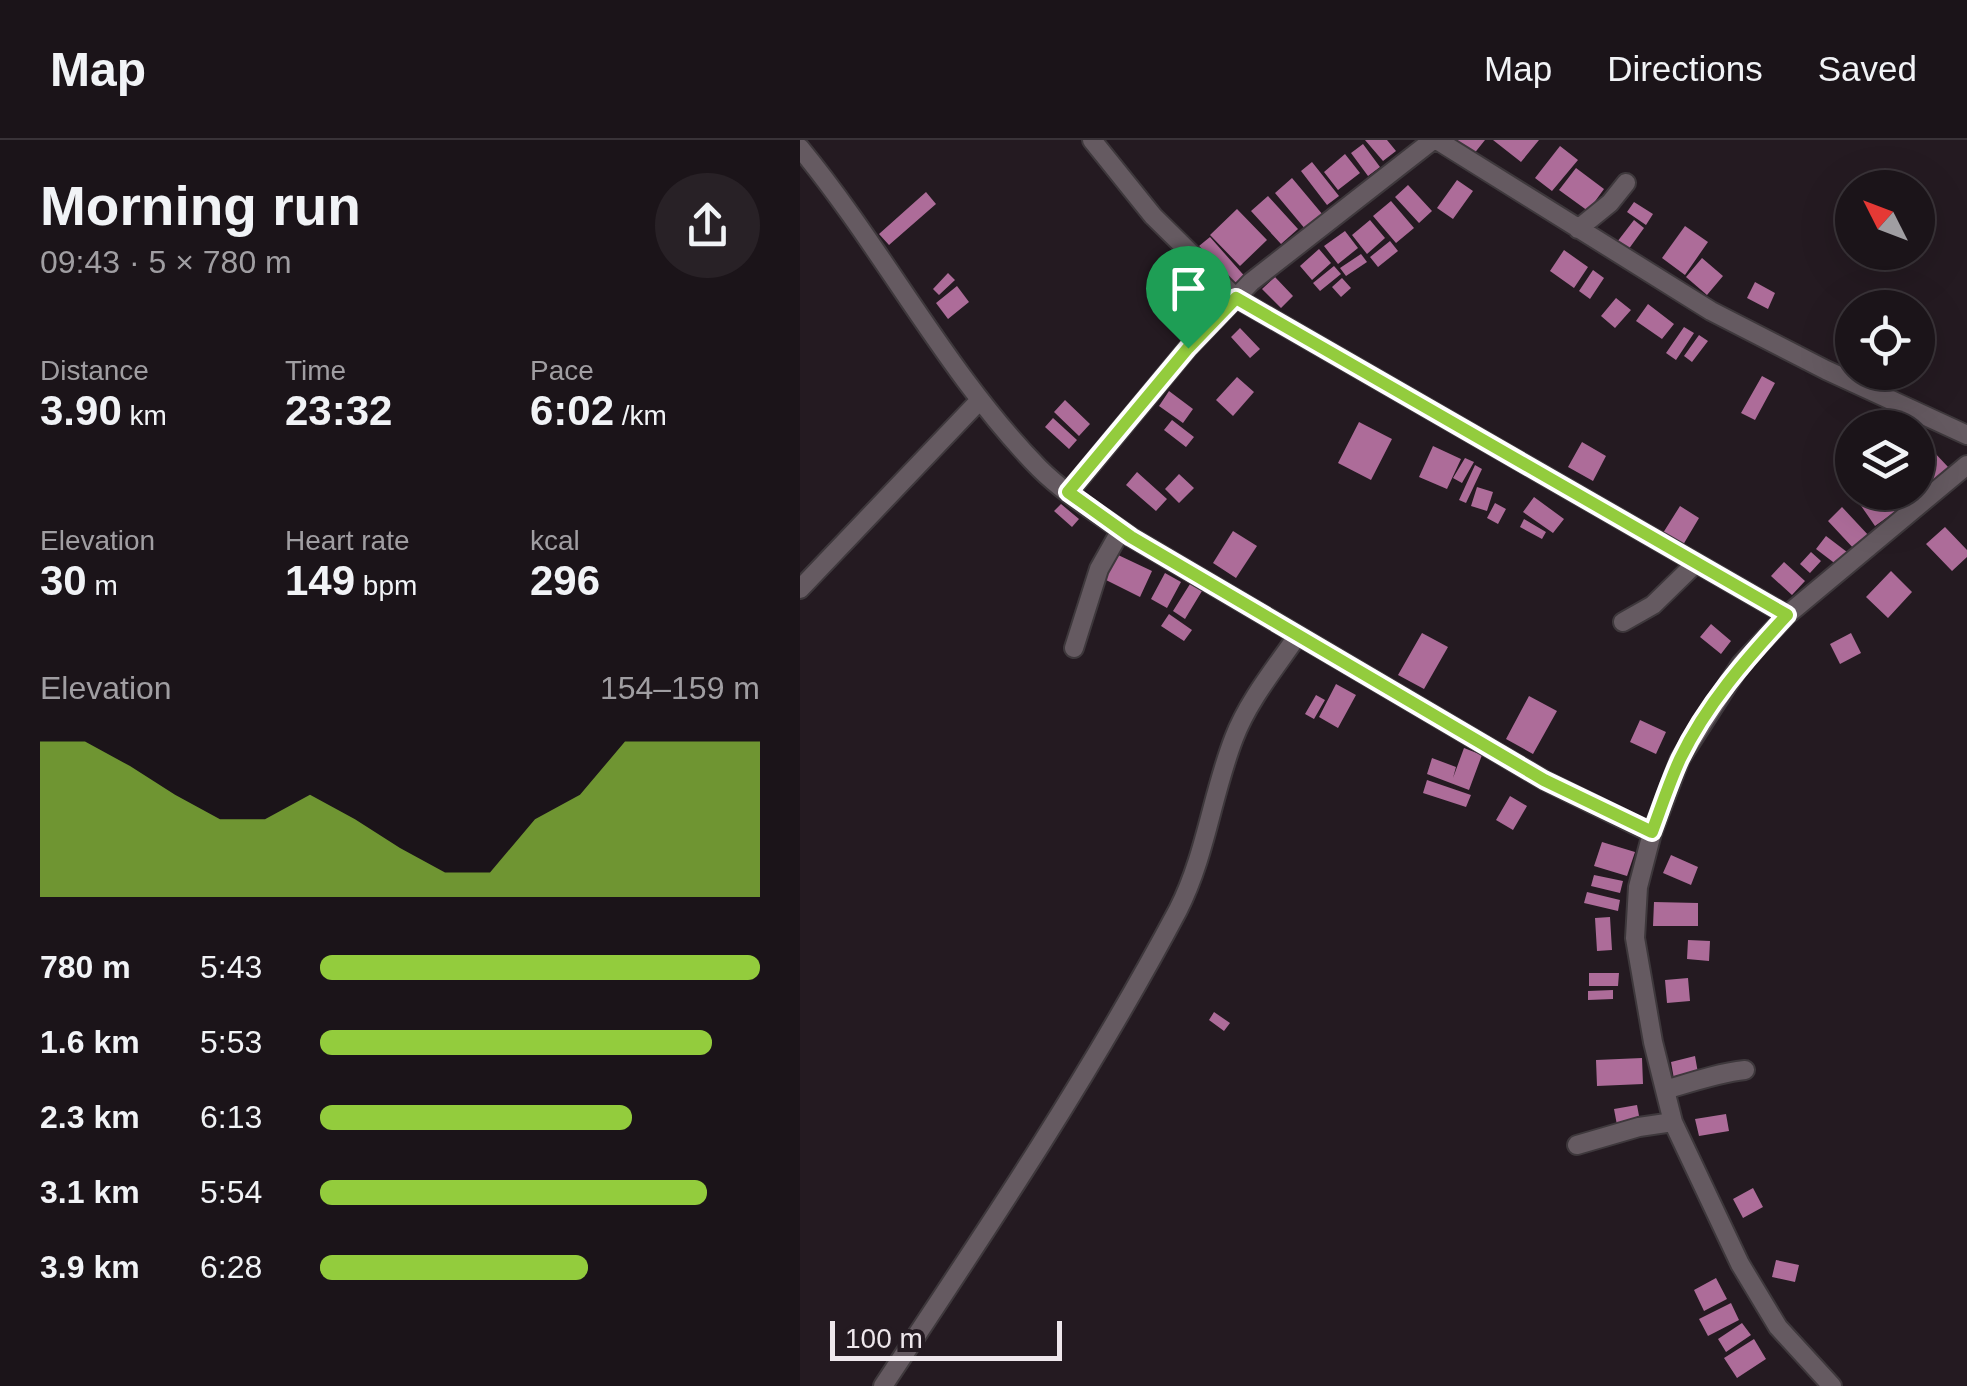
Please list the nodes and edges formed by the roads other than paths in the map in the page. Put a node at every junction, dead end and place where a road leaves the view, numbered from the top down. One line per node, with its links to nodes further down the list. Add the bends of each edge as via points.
1 (1092, 140): 6 (street, via 1153,216)
2 (1434, 140): 5 (street); 6 (street, via 1313,230)
3 (800, 148): 7 (street, via 845,202)
4 (1626, 184): 5 (street)
5 (1578, 229): 8 (street, via 1711,311)
6 (1236, 298): 10 (street); 12 (street)
7 (980, 400): 10 (street); 13 (street)
8 (1967, 435)
9 (1967, 465): 14 (street)
10 (1068, 492): 11 (street)
11 (1121, 530): 16 (street); 17 (street, via 1099,570)
12 (1696, 562): 14 (street); 15 (street, via 1654,605)
13 (800, 588)
14 (1787, 615): 18 (street, via 1741,664 1708,713 1680,759)
15 (1623, 622)
16 (1298, 634): 18 (street, via 1544,780); 23 (street, via 1236,733 1198,867 1169,926)
17 (1074, 648)
18 (1652, 832): 20 (street, via 1634,938)
19 (1746, 1070): 20 (street)
20 (1665, 1090): 21 (street)
21 (1673, 1122): 22 (street); 24 (street, via 1740,1264 1778,1327)
22 (1576, 1145)
23 (884, 1386)
24 (1832, 1386)

